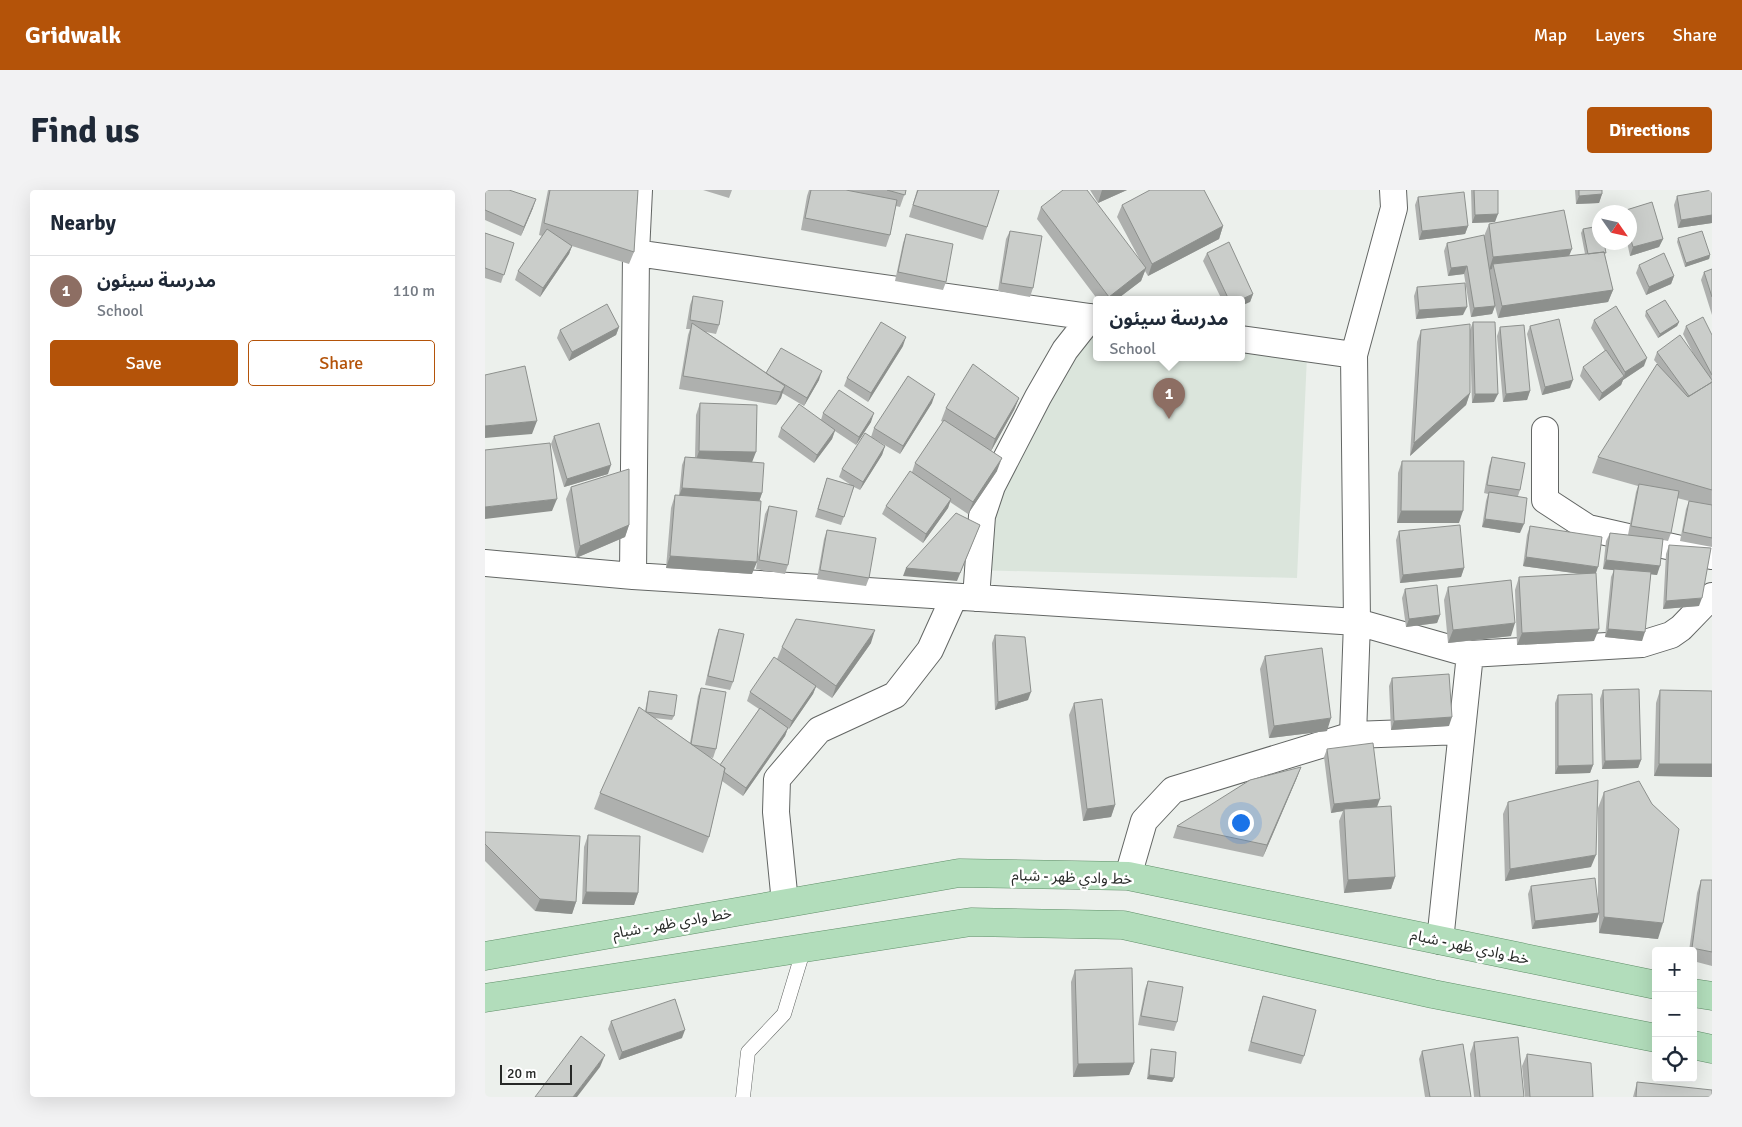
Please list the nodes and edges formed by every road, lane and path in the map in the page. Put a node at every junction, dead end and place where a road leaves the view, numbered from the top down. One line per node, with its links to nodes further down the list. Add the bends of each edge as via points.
1 (639, 190): 3 (street)
2 (1393, 190): 7 (street, via 1394,208)
3 (636, 253): 4 (street); 11 (street)
4 (1093, 317)
5 (1093, 318): 13 (street, via 1065,350 992,486 982,516)
6 (1245, 340): 7 (street)
7 (1354, 355): 14 (street)
8 (1545, 430): 9 (street, via 1545,500 1589,528)
9 (1712, 556)
10 (485, 563): 11 (street)
11 (633, 576): 13 (street)
12 (1712, 596): 15 (street, via 1671,635 1642,644)
13 (965, 597): 14 (street); 19 (street, via 895,695 819,730 777,779 776,812)
14 (1357, 622): 15 (street); 17 (street)
15 (1470, 654): 16 (street)
16 (1462, 731): 17 (street); 20 (street)
17 (1353, 735): 18 (street, via 1173,790 1144,821)
18 (1128, 876): 19 (main road, خط وادي ظهر - شبام, via 959,873); 20 (main road, خط وادي ظهر - شبام)
19 (785, 903): 22 (main road, خط وادي ظهر - شبام)
20 (1440, 941): 23 (main road, خط وادي ظهر - شبام)
21 (804, 948): 26 (main road); 27 (main road, via 971,922 1123,925 1433,994); 30 (lane, via 784,1014 748,1052)
22 (485, 956)
23 (1652, 984)
24 (1697, 993): 25 (main road)
25 (1712, 996)
26 (485, 998)
27 (1652, 1037)
28 (1697, 1046): 29 (main road)
29 (1712, 1049)
30 (743, 1097)

